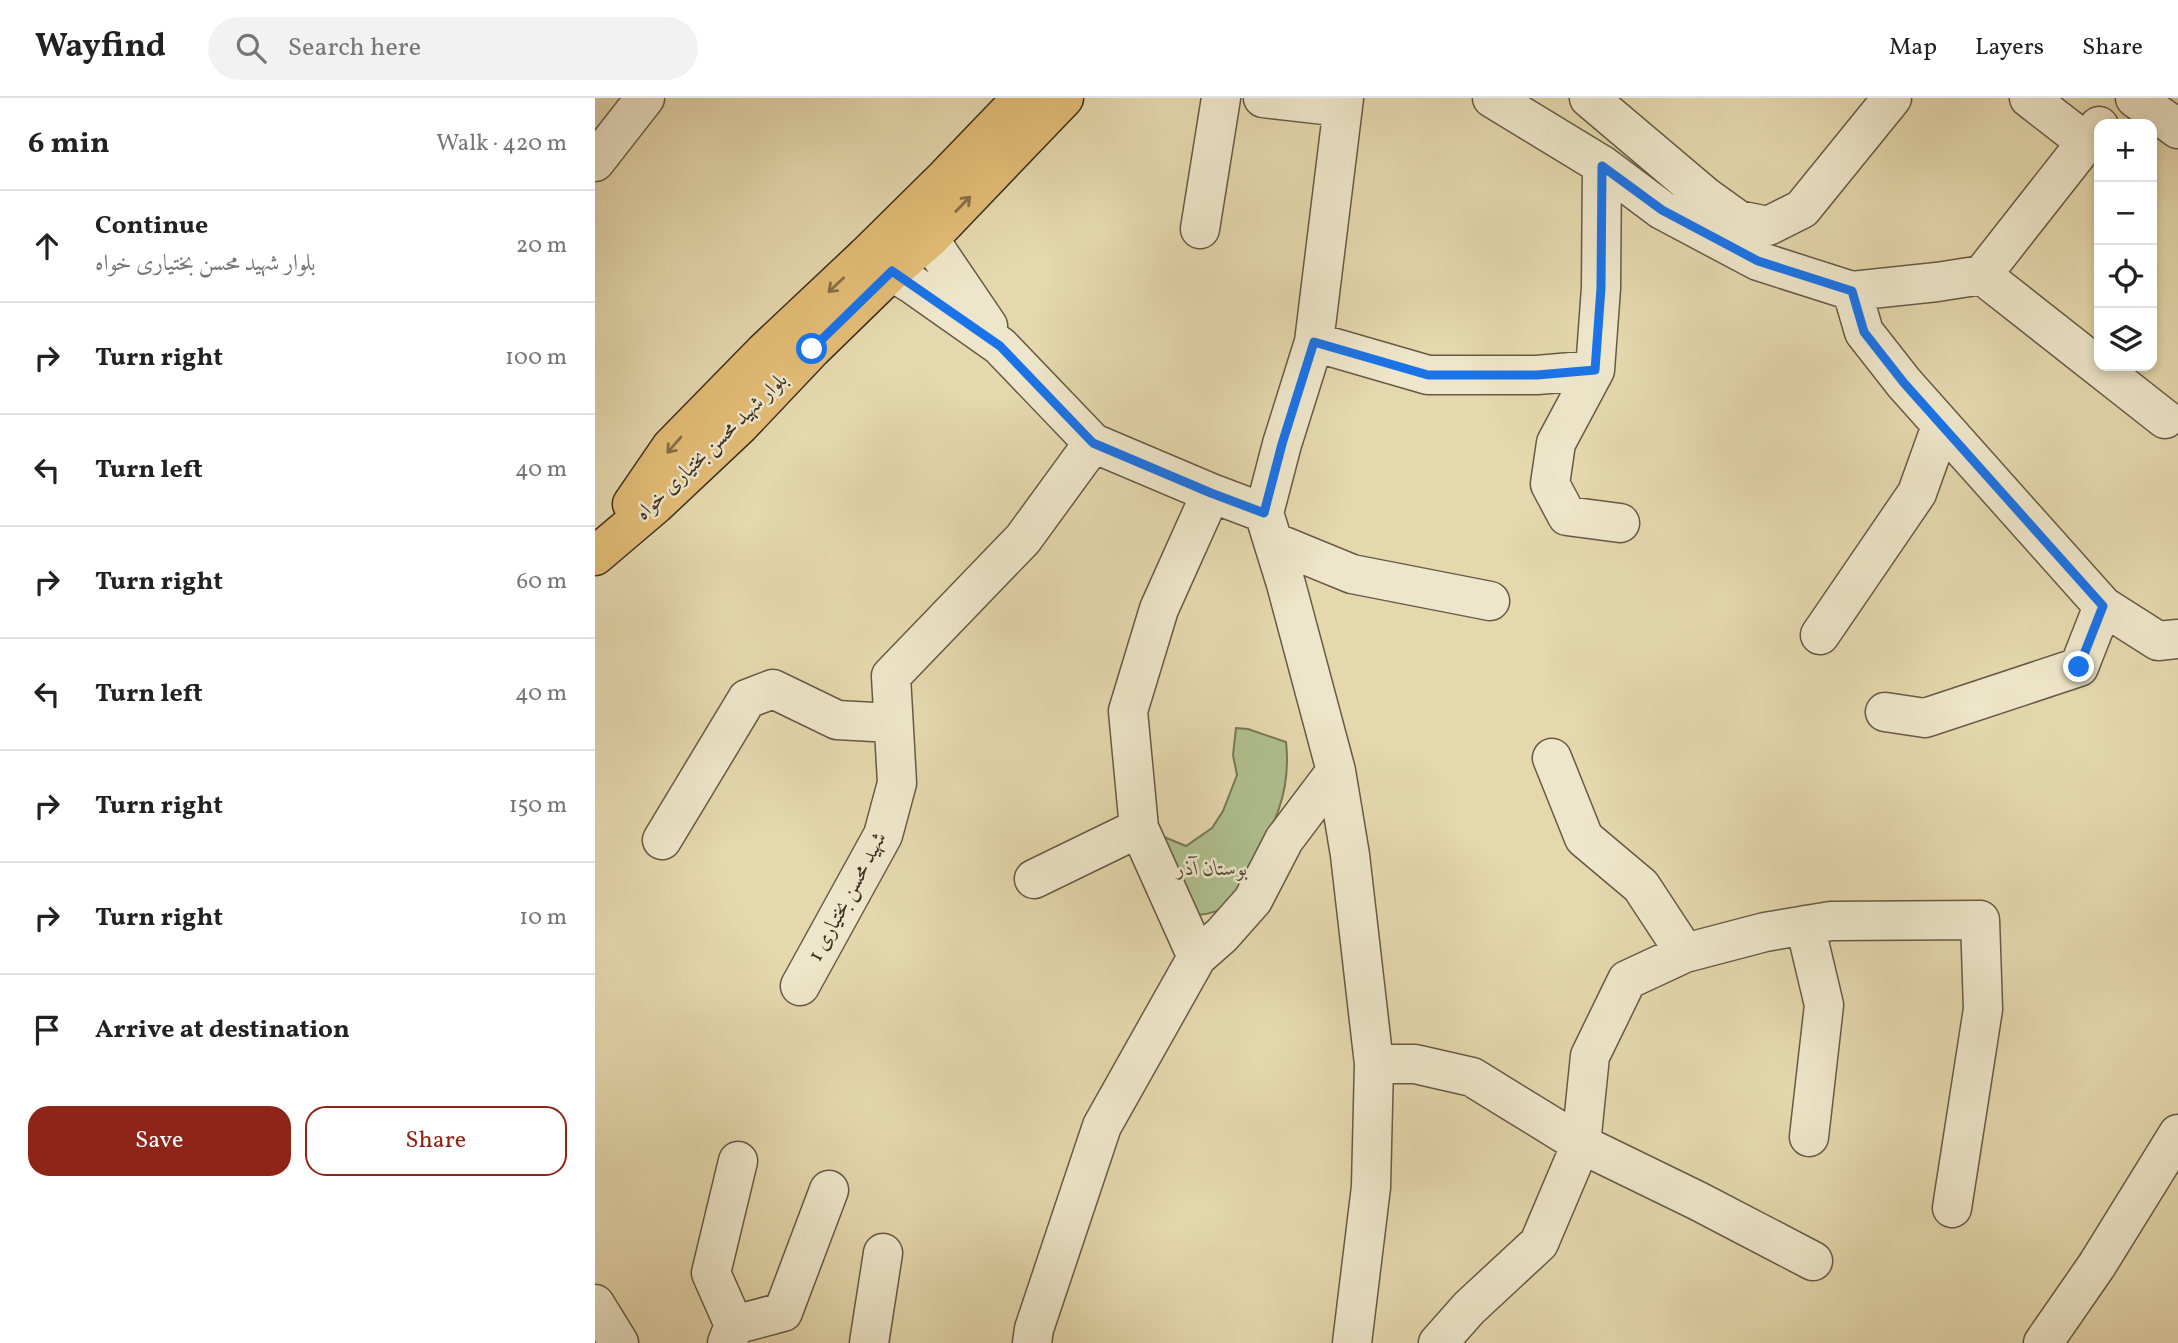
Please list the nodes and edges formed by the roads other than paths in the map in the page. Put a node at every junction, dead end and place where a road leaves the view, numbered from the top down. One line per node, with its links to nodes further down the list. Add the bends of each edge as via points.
1 (645, 98): 17 (street)
2 (1023, 98): 19 (main road, بلوار شهید محسن بختیاری خواه)
3 (1064, 98): 19 (main road, بلوار شهید محسن بختیاری خواه, one-way to 3)
4 (1221, 98): 20 (street)
5 (1263, 98): 12 (street)
6 (1492, 98): 18 (street)
7 (1589, 98): 8 (street, via 1738,220 1768,226 1802,209)
8 (1892, 98)
9 (2029, 98): 15 (street)
10 (2120, 98): 13 (street)
11 (2135, 98): 14 (street)
12 (1343, 102): 24 (street)
13 (2105, 119)
14 (2178, 129)
15 (2094, 130)
16 (2094, 134): 22 (street)
17 (595, 162)
18 (1602, 166): 23 (street, via 1662,210 1758,261); 26 (street)
19 (917, 229): 21 (main road, بلوار شهید محسن بختیاری خواه); 25 (street)
20 (1200, 229)
21 (879, 264): 25 (street); 33 (main road, بلوار شهید محسن بختیاری خواه, one-way to 33, via 764,352 671,447); 34 (main road, بلوار شهید محسن بختیاری خواه, via 812,349 730,434)
22 (1982, 275): 23 (street); 27 (street)
23 (1852, 291): 28 (street, via 1864,332)
24 (1314, 342): 26 (street, via 1428,375); 32 (street, via 1282,444)
25 (1000, 346): 29 (street)
26 (1595, 370): 31 (street, via 1556,443 1550,484 1567,516)
27 (2165, 419)
28 (1941, 426): 36 (street); 37 (street, via 1917,493)
29 (1093, 443): 30 (street); 40 (street, شهید محسن بختیاری 1, via 1023,539 891,676)
30 (1211, 493): 32 (street); 43 (street, via 1159,609 1128,711)
31 (1620, 523)
32 (1269, 528): 35 (street, via 1352,574); 42 (street)
33 (595, 551)
34 (595, 556)
35 (1490, 601)
36 (2103, 606): 38 (street, via 2158,641); 39 (street, via 2079,667 1925,718)
37 (1820, 635)
38 (2178, 639)
39 (1885, 712)
40 (892, 723): 44 (street, via 837,720 773,689 747,699); 49 (street, شهید محسن بختیاری 1, via 897,783 883,835)
41 (1552, 758): 47 (street, via 1584,838 1641,886)
42 (1336, 771): 48 (street, via 1285,841 1253,900); 50 (street)
43 (1139, 828): 45 (street); 48 (street)
44 (662, 840)
45 (1034, 879)
46 (1805, 925): 47 (street); 52 (street, via 1824,1005); 56 (street, via 1980,920 1983,1009)
47 (1685, 953): 53 (street, via 1627,980 1590,1056)
48 (1197, 957): 63 (street, via 1102,1126)
49 (800, 986)
50 (1374, 1065): 53 (street, via 1415,1064 1472,1077); 64 (street, via 1371,1187)
51 (2178, 1134): 66 (street)
52 (1809, 1137)
53 (1581, 1144): 58 (street); 65 (street, via 1539,1243)
54 (738, 1161): 60 (street, via 711,1273)
55 (829, 1191): 60 (street, via 783,1312)
56 (1952, 1208)
57 (883, 1253): 62 (street)
58 (1813, 1261)
59 (595, 1304): 61 (street)
60 (730, 1334)
61 (619, 1343)
62 (869, 1343)
63 (1031, 1343)
64 (1352, 1343)
65 (1437, 1343)
66 (2043, 1343)

